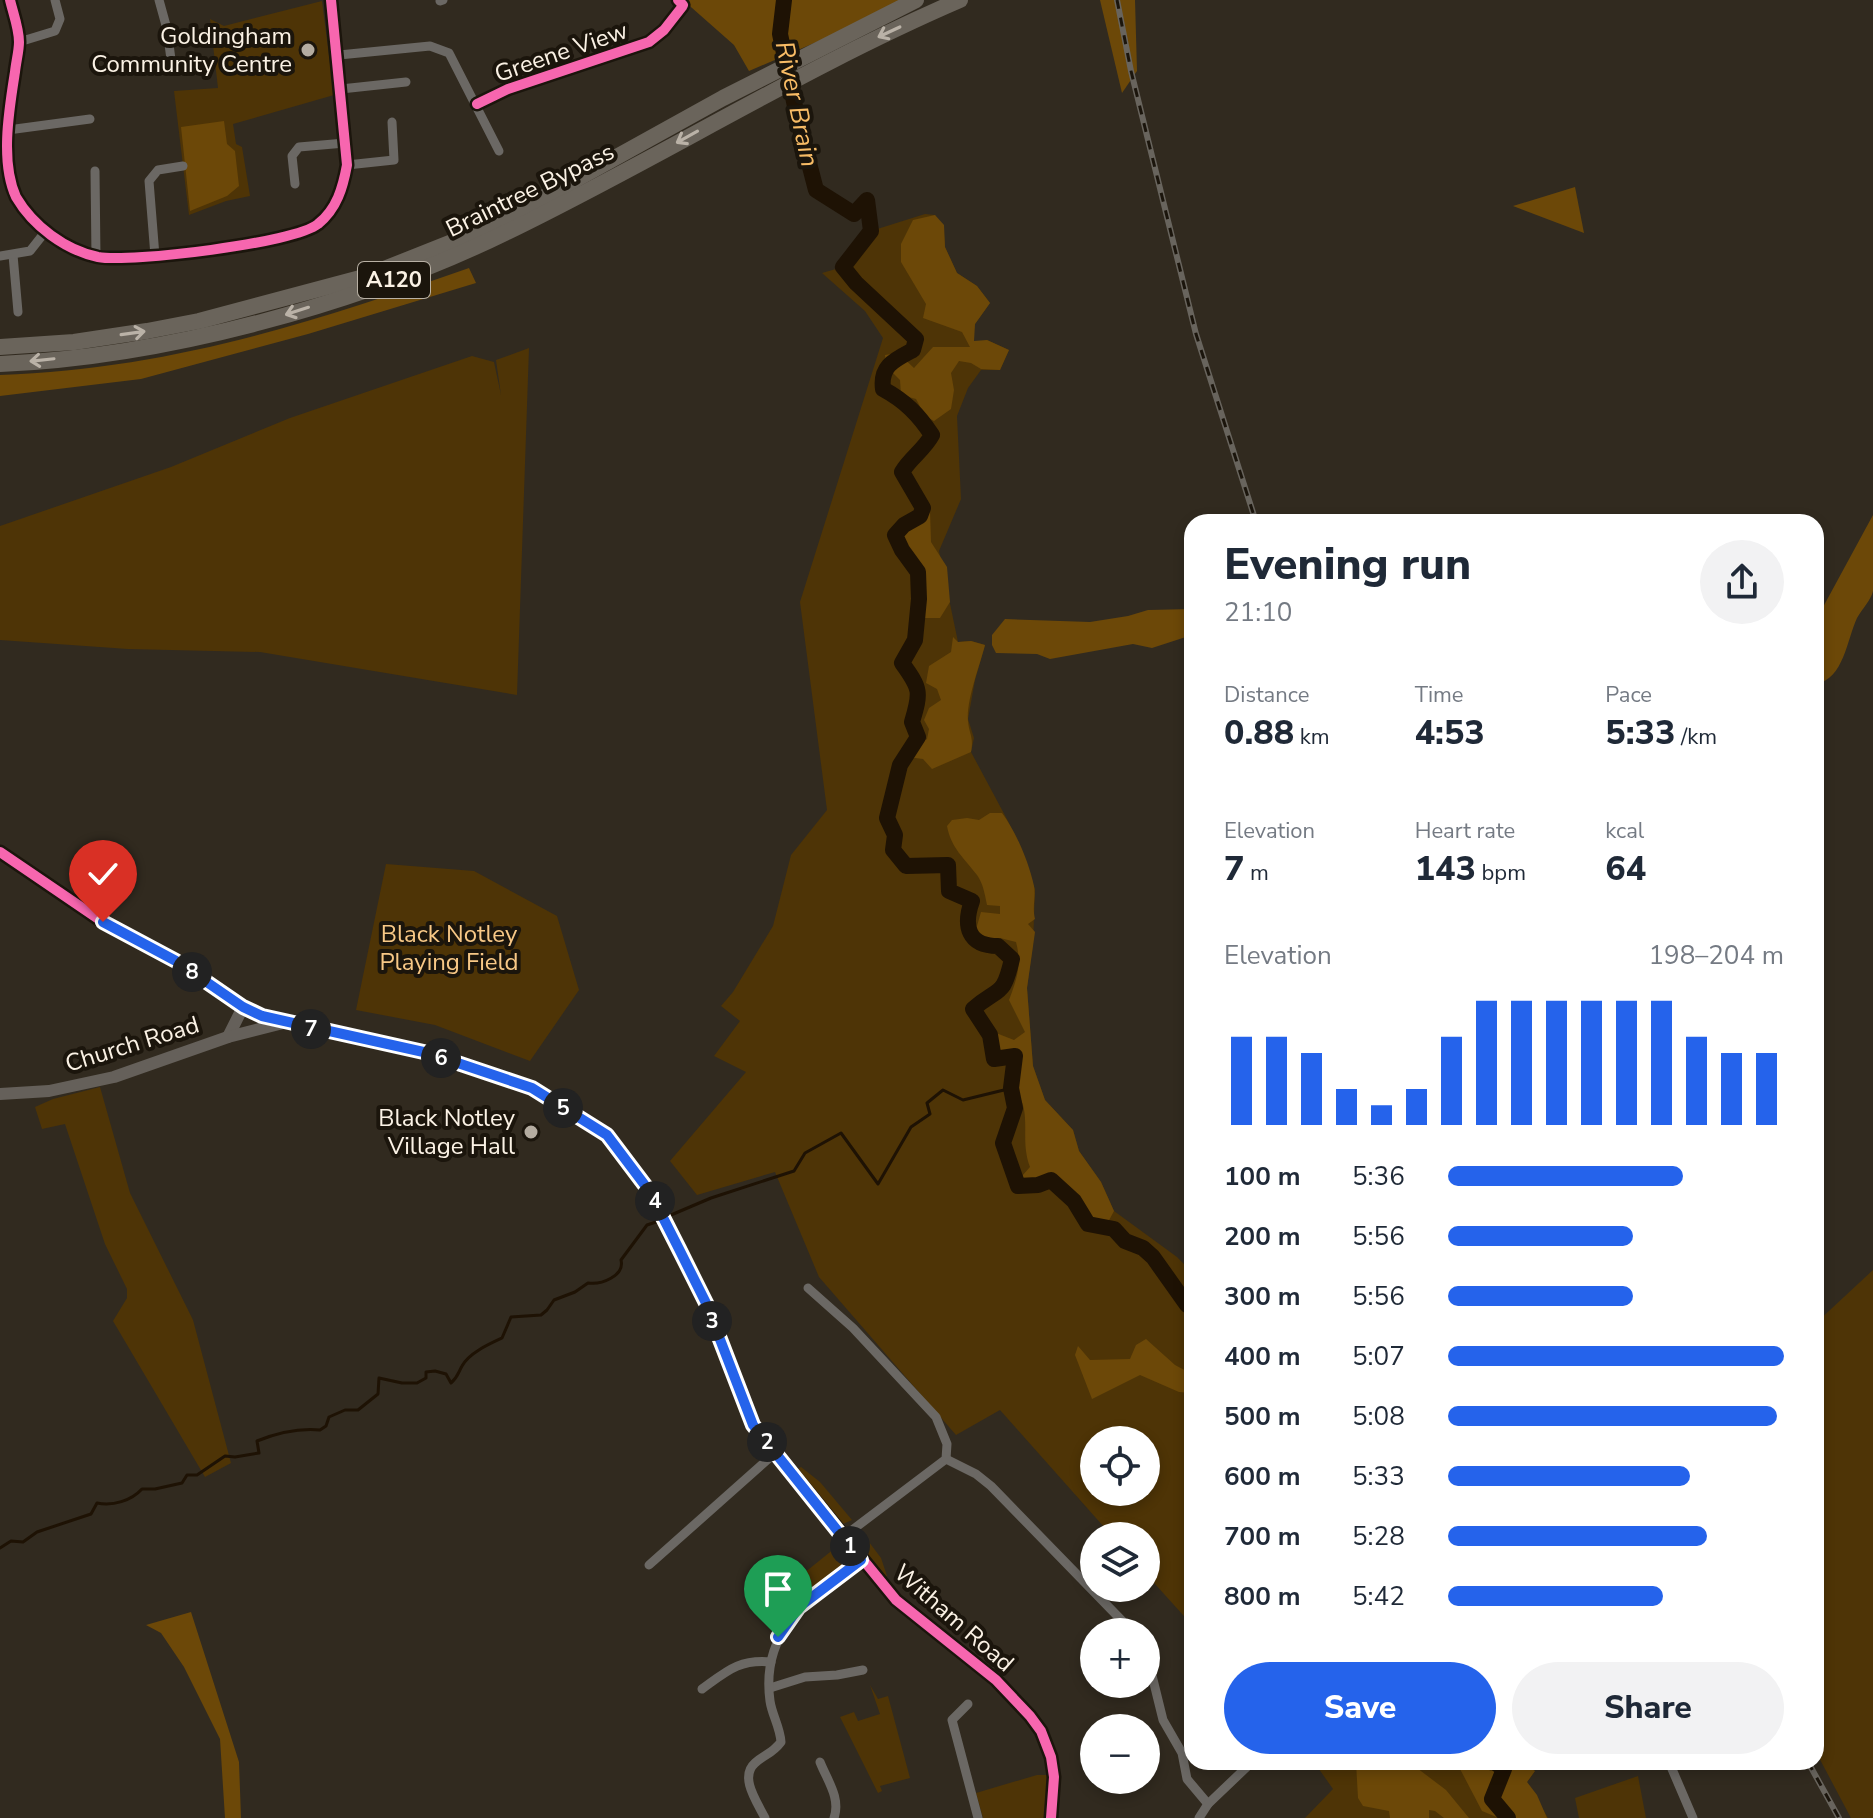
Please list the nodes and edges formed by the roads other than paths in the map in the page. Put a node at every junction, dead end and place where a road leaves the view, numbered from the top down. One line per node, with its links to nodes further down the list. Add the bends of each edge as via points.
1 (10, 0): 8 (street)
2 (55, 0): 8 (street, via 60,19 55,31)
3 (159, 0): 11 (street)
4 (331, 0): 9 (street)
5 (678, 0): 16 (street, Greene View, via 682,7 649,42)
6 (916, 0): 10 (highway, Braintree Bypass / A120)
7 (960, 0): 10 (highway, Braintree Bypass / A120, one-way to 10)
8 (19, 42): 15 (street)
9 (339, 55): 13 (street); 16 (street, via 430,46 449,53)
10 (812, 62): 14 (highway, Braintree Bypass / A120)
11 (172, 67)
12 (406, 82): 13 (street)
13 (341, 89): 20 (street)
14 (752, 93): 33 (highway, Braintree Bypass / A120, one-way to 14, via 74,342 186,323 364,277 490,227); 34 (highway, Braintree Bypass / A120, one-way to 34, via 507,233 401,277 211,333)
15 (5, 102): 19 (street)
16 (477, 104): 21 (street)
17 (90, 119): 19 (street)
18 (392, 122): 22 (street, via 394,160)
19 (8, 130): 23 (street)
20 (345, 143): 22 (street); 26 (street, via 299,147 292,156)
21 (499, 151)
22 (347, 165): 30 (street, via 332,209 316,226 263,241)
23 (3, 166): 27 (street, via 16,197)
24 (183, 166): 30 (street, via 158,170 149,181)
25 (95, 171): 31 (street)
26 (295, 184)
27 (45, 232): 28 (street, via 30,251); 31 (street)
28 (13, 255): 29 (street); 32 (street)
29 (0, 256)
30 (155, 256): 31 (street)
31 (96, 257)
32 (18, 312)
33 (0, 347)
34 (0, 364)
35 (0, 852): 36 (street, Witham Road)
36 (243, 1007): 37 (street, Witham Road); 38 (street, Church Road)
37 (283, 1023): 38 (street, Church Road); 41 (street, Witham Road, via 428,1053 532,1088 607,1135 650,1192 706,1303 753,1425)
38 (228, 1037): 39 (street, Church Road, via 114,1077 49,1091)
39 (0, 1094)
40 (808, 1288): 42 (street, via 936,1417 947,1444)
41 (775, 1453): 43 (street, Witham Road); 45 (street)
42 (946, 1459): 43 (street); 46 (street, via 991,1486)
43 (843, 1537): 44 (street, Witham Road)
44 (861, 1560): 47 (street, via 799,1607 778,1637); 62 (street, Witham Road, via 896,1600 996,1680 1030,1716 1051,1757)
45 (649, 1565)
46 (1119, 1618)
47 (771, 1662): 49 (street); 50 (street, via 735,1665)
48 (863, 1670): 49 (street, via 805,1677)
49 (770, 1688): 59 (street, via 781,1742 748,1773)
50 (702, 1689)
51 (1158, 1698): 53 (street, via 1163,1720)
52 (968, 1704): 61 (street, via 952,1720)
53 (1184, 1746)
54 (820, 1762): 60 (street, via 835,1798)
55 (1187, 1770): 58 (street, via 1187,1779)
56 (1244, 1770): 58 (street)
57 (1672, 1770): 64 (street)
58 (1208, 1804): 63 (street)
59 (765, 1818)
60 (834, 1818)
61 (978, 1818)
62 (1051, 1818)
63 (1199, 1818)
64 (1693, 1818)

